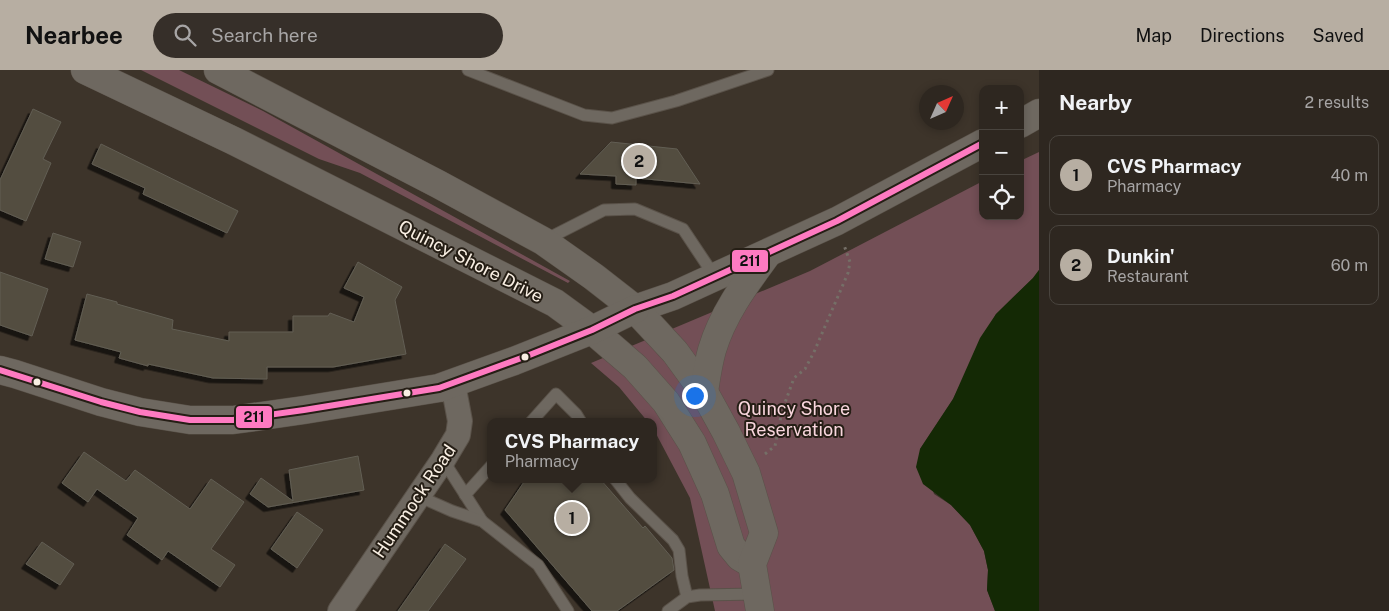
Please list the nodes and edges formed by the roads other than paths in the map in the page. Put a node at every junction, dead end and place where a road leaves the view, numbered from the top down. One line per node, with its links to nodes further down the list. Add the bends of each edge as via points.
1 (85, 70): 12 (main road, Quincy Shore Drive, via 234,141 555,303)
2 (218, 70): 8 (main road)
3 (468, 70): 4 (lane, via 584,116 612,118 676,102)
4 (768, 70)
5 (1039, 113): 6 (main road)
6 (1024, 122)
7 (979, 146): 9 (main road, via 837,221)
8 (543, 241): 10 (lane, via 604,210 635,208 683,228); 11 (main road)
9 (768, 253): 10 (main road); 15 (main road, via 740,290 719,329)
10 (715, 276): 11 (main road)
11 (635, 309): 12 (main road); 15 (main road, via 675,352)
12 (592, 330): 14 (main road); 24 (main road, Quincy Shore Drive, via 635,367 666,402 692,443 715,494 731,546)
13 (0, 370): 14 (main road, via 101,402 190,420 233,420)
14 (453, 384): 18 (street, Hummock Road, via 460,421 458,435)
15 (704, 392): 24 (main road, via 746,473 755,499 764,533)
16 (535, 418): 17 (lane, via 556,394)
17 (578, 418)
18 (443, 460): 21 (lane); 22 (street, Hummock Road)
19 (487, 470): 21 (lane)
20 (618, 483): 25 (lane, via 673,540 679,550)
21 (465, 495): 23 (lane)
22 (418, 496): 23 (lane); 27 (street, Hummock Road)
23 (482, 521): 28 (lane, via 538,565)
24 (752, 564): 26 (main road)
25 (687, 596): 26 (lane); 29 (lane)
26 (759, 603)
27 (340, 611)
28 (568, 611)
29 (668, 611)

